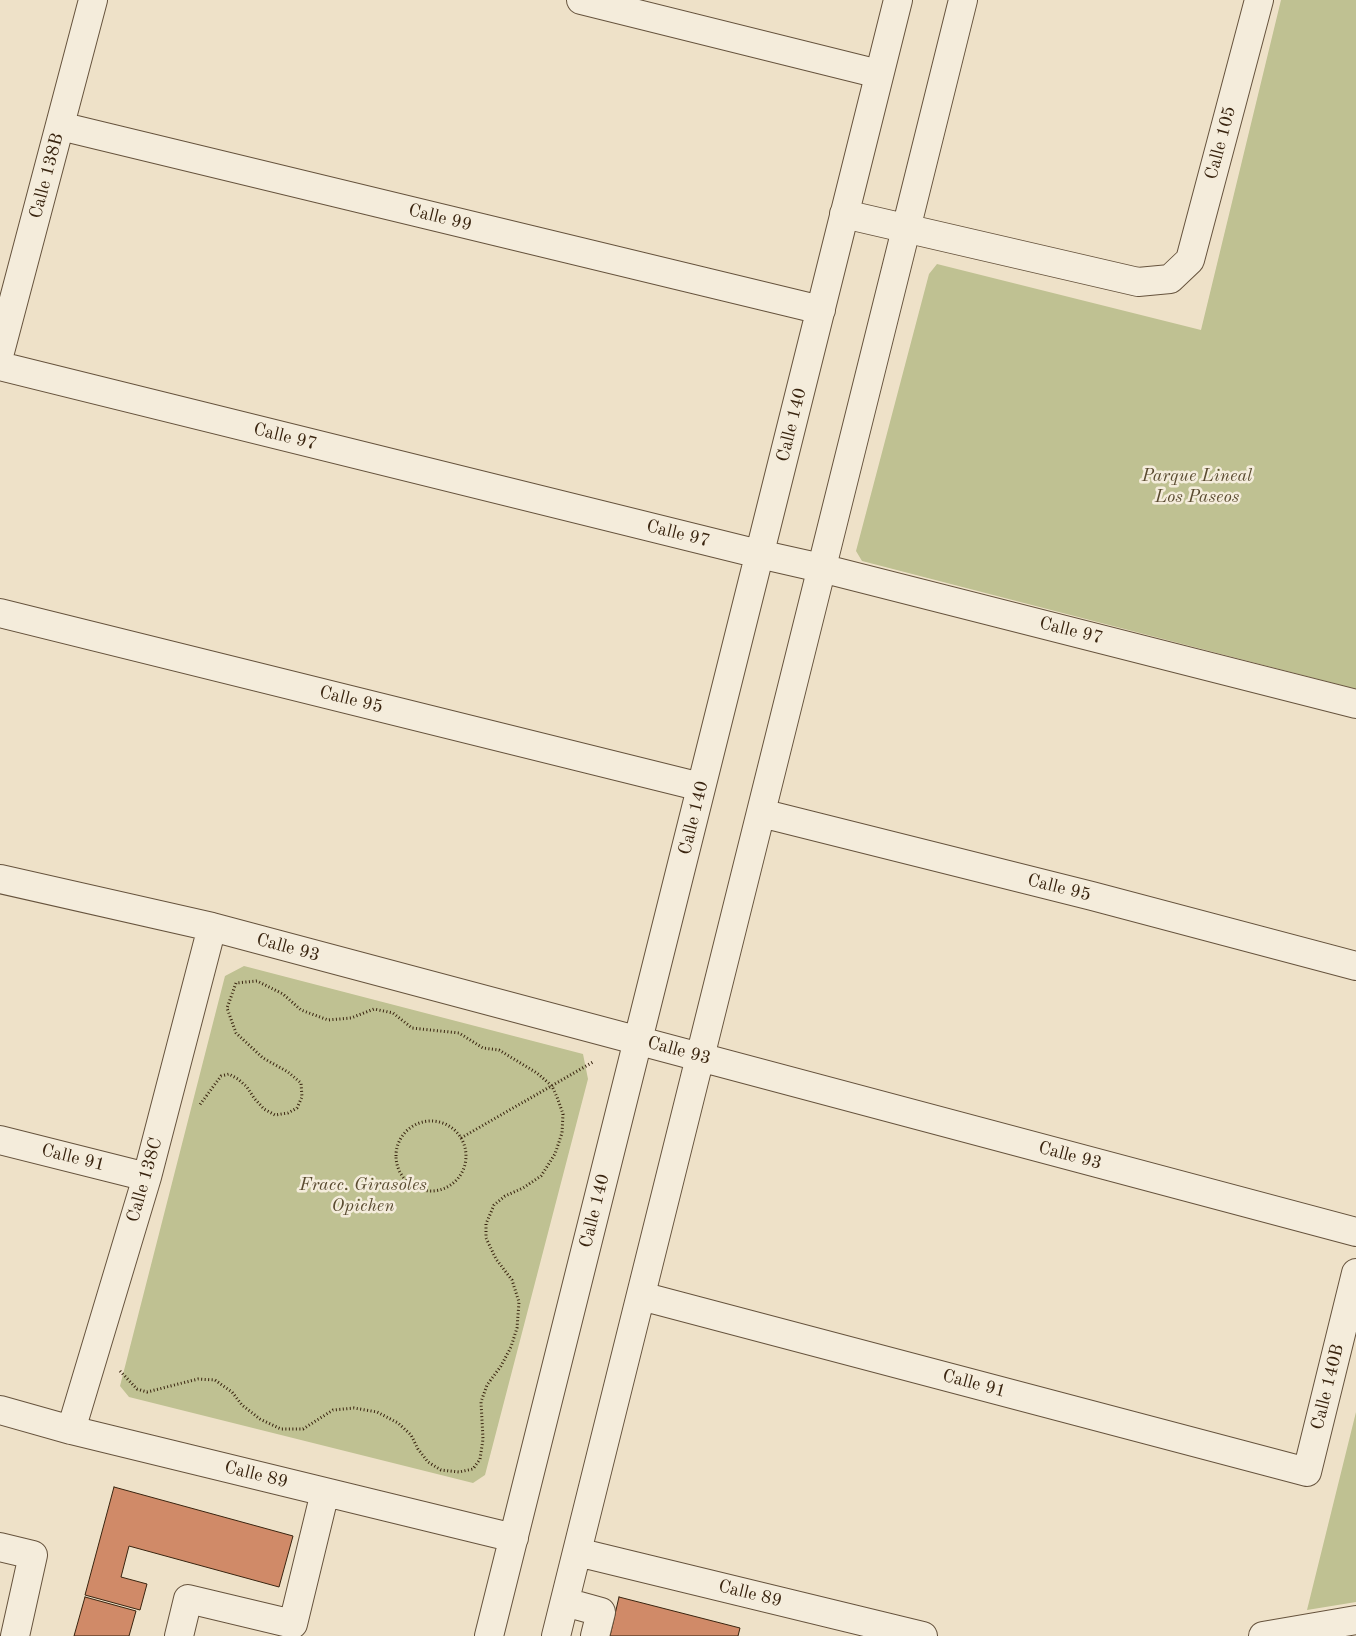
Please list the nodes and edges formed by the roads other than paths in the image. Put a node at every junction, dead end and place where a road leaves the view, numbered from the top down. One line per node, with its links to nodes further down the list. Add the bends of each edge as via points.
1 (94, 0): 7 (street, Calle 138B)
2 (581, 0): 6 (street)
3 (898, 0): 6 (street, Calle 140)
4 (962, 0): 9 (street)
5 (1259, 0): 9 (street, Calle 105, via 1190,260 1170,279 1138,282)
6 (879, 74): 8 (street, Calle 140)
7 (60, 126): 10 (street, Calle 99); 11 (street, Calle 138B)
8 (844, 214): 9 (street); 10 (street, Calle 140)
9 (906, 230): 14 (street)
10 (821, 310): 13 (street, Calle 140)
11 (0, 352)
12 (0, 366): 13 (street, Calle 97)
13 (759, 554): 14 (street, Calle 97); 17 (street, Calle 140)
14 (821, 568): 16 (street, Calle 97); 18 (street)
15 (0, 612): 17 (street, Calle 95)
16 (1356, 704)
17 (701, 787): 22 (street, Calle 140)
18 (761, 813): 21 (street, Calle 95); 23 (street)
19 (0, 880): 20 (street, Calle 93)
20 (212, 927): 22 (street, Calle 93); 25 (street, Calle 138C)
21 (1356, 966)
22 (638, 1040): 23 (street, Calle 93); 33 (street, Calle 140)
23 (700, 1057): 26 (street, Calle 93); 28 (street)
24 (0, 1140): 25 (street, Calle 91)
25 (147, 1177): 30 (street, Calle 138C)
26 (1356, 1232)
27 (1356, 1273): 31 (street, Calle 140B)
28 (641, 1296): 31 (street, Calle 91); 35 (street)
29 (0, 1410): 30 (street, Calle 89)
30 (71, 1430): 32 (street, Calle 89)
31 (1307, 1472)
32 (325, 1492): 33 (street, Calle 89); 40 (street, via 293,1624 188,1599)
33 (514, 1538): 41 (street, Calle 140)
34 (0, 1547): 39 (street, via 33,1556)
35 (577, 1552): 36 (street); 43 (street, Calle 89)
36 (565, 1602): 38 (street); 42 (street, via 601,1612)
37 (1356, 1620): 44 (street)
38 (564, 1634)
39 (15, 1636)
40 (179, 1636)
41 (489, 1636)
42 (595, 1636)
43 (923, 1636)
44 (1263, 1636)

